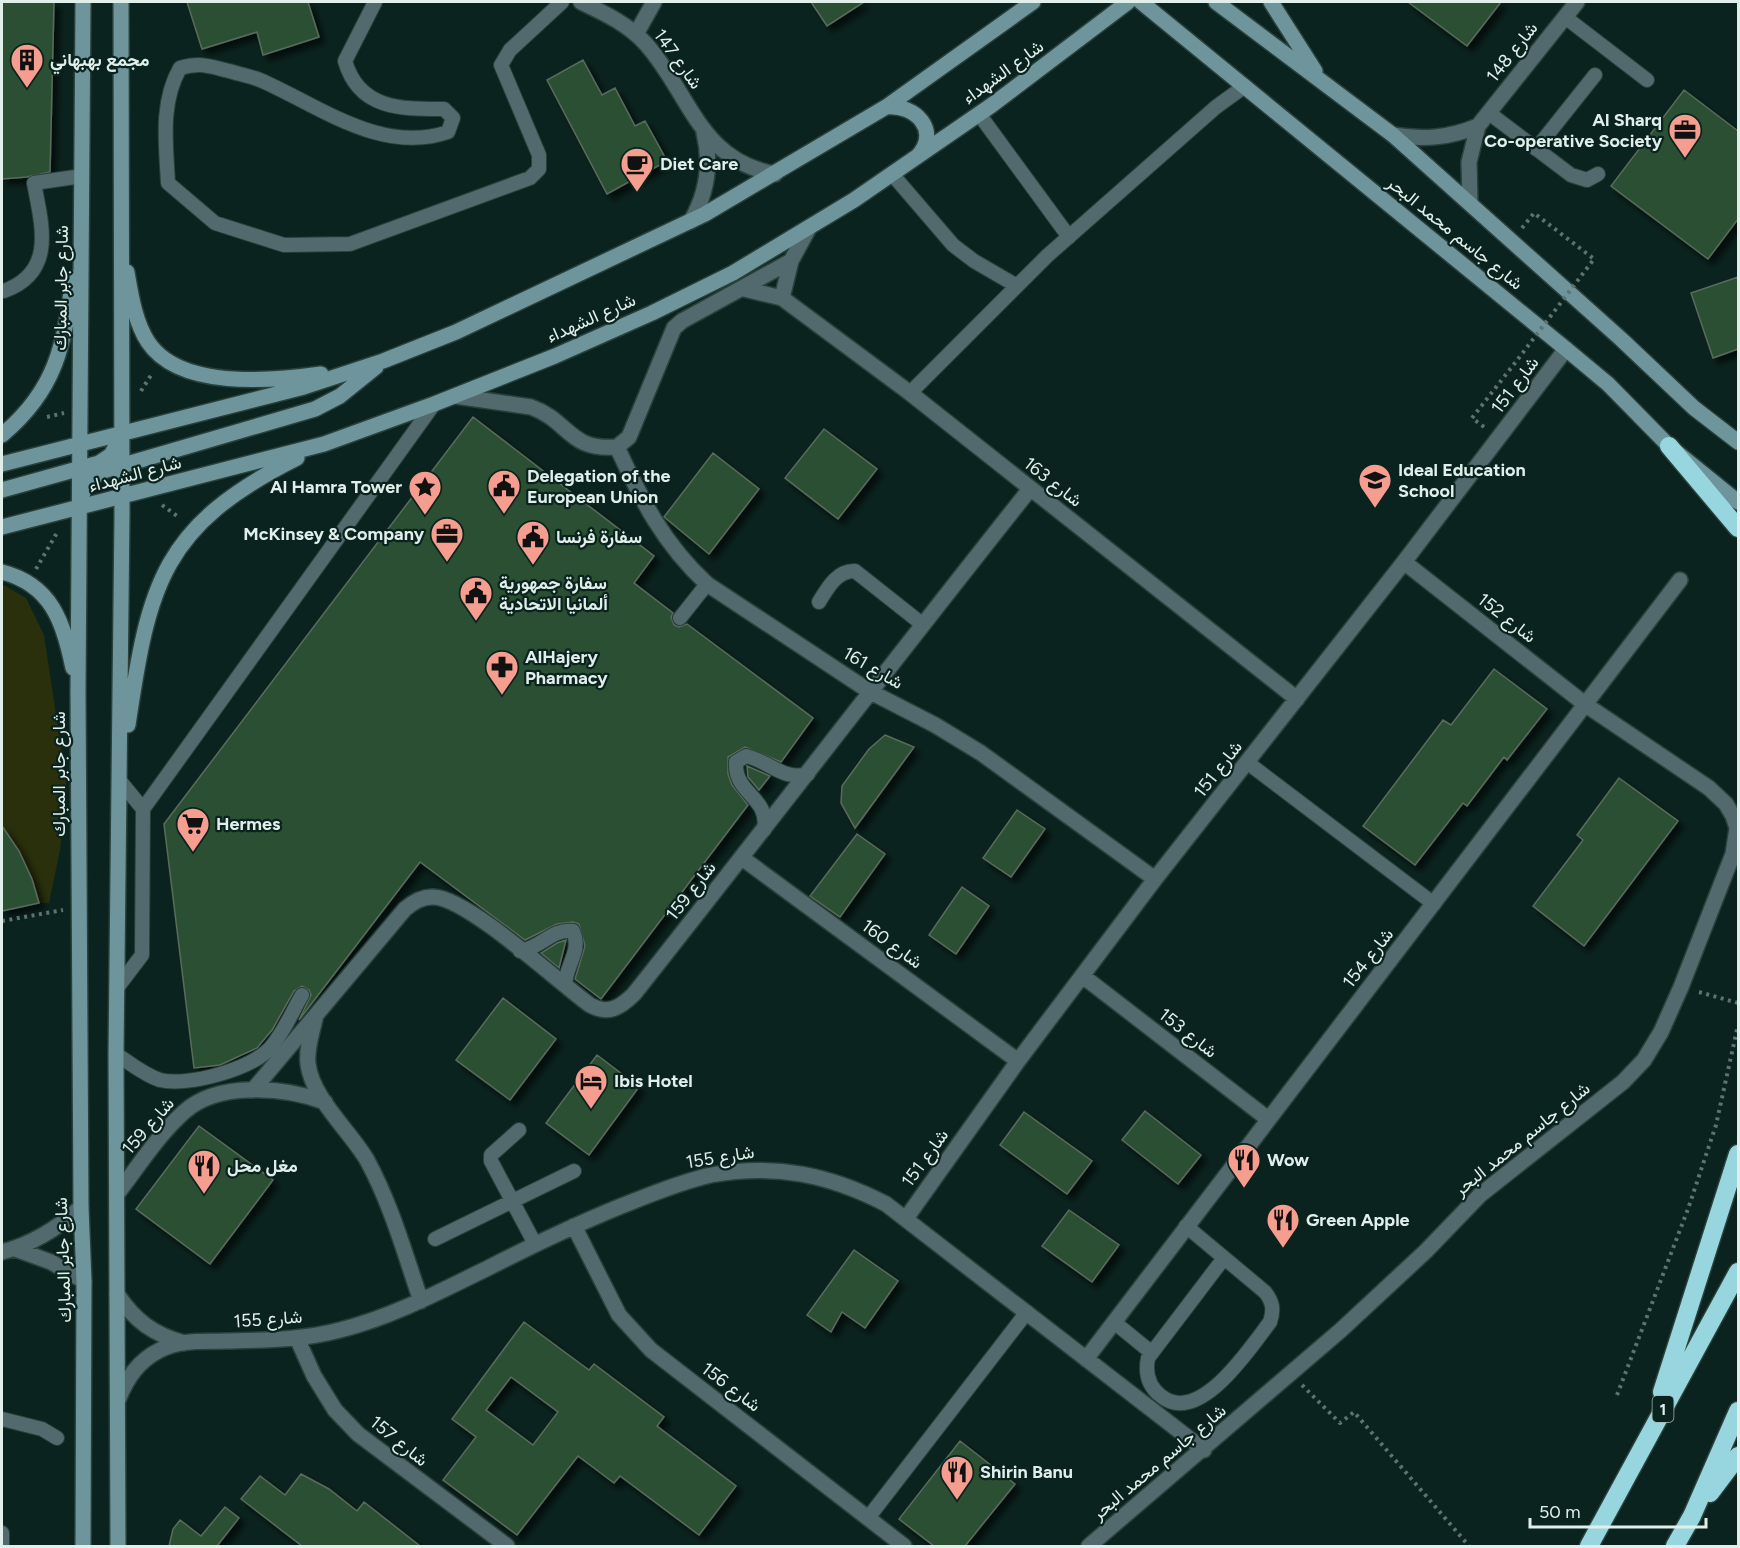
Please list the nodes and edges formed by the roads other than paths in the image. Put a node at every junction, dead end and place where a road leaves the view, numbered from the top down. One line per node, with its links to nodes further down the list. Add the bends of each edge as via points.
1 (83, 2): 30 (main road, شارع جابر المبارك)
2 (121, 2): 35 (main road)
3 (375, 2): 4 (lane, via 345,62 350,76 360,89 387,106 444,109 453,118 448,132 429,138 375,132 331,117 258,79 197,63 180,68 170,84 165,124 168,183 215,224 284,245 350,244 530,178 539,169 539,155 501,65 510,50)
4 (562, 2)
5 (581, 2): 14 (street, شارع 147)
6 (654, 2): 14 (street)
7 (1033, 2): 19 (main road)
8 (1128, 2): 21 (main road, شارع الشهداء)
9 (1141, 2): 18 (main road, شارع جاسم محمد البحر)
10 (1216, 2): 17 (main road, شارع جاسم محمد البحر)
11 (1271, 2): 17 (main road)
12 (1577, 2): 13 (street, شارع 148)
13 (1565, 17): 16 (lane); 20 (street, شارع 148)
14 (636, 34): 23 (street, شارع 147, via 664,67)
15 (1594, 75): 25 (lane)
16 (1647, 80)
17 (1322, 81): 24 (main road, شارع جاسم محمد البحر)
18 (1245, 86): 36 (lane); 42 (main road, شارع جاسم محمد البحر)
19 (886, 106): 26 (main road, via 898,105 920,117 926,141); 27 (main road)
20 (1489, 113): 22 (street, شارع 148); 25 (lane)
21 (979, 114): 26 (main road, شارع الشهداء); 36 (lane)
22 (1478, 126): 24 (street, via 1446,137); 31 (street, شارع 148, via 1469,162)
23 (703, 130): 27 (street, شارع 147, via 734,160); 33 (street, شارع 147, via 708,153 707,177)
24 (1393, 135): 31 (main road, شارع جاسم محمد البحر)
25 (1536, 149): 29 (lane, via 1571,176 1587,180)
26 (912, 161): 28 (main road, شارع الشهداء)
27 (775, 174): 33 (main road)
28 (892, 174): 34 (main road, شارع الشهداء); 38 (lane, via 953,245)
29 (1598, 174)
30 (82, 176): 32 (main road, شارع جابر المبارك); 40 (lane, via 34,183 43,232 40,254 28,278)
31 (1470, 203): 50 (main road, شارع جاسم محمد البحر, via 1694,408)
32 (82, 216): 49 (main road, via 66,325 54,366 30,410); 52 (main road, شارع جابر المبارك)
33 (691, 221): 43 (main road, via 456,332)
34 (809, 228): 37 (street); 46 (main road, شارع الشهداء, via 733,273 663,307)
35 (120, 231): 44 (main road, via 130,289 147,341 181,369 274,379); 48 (main road)
36 (1069, 237): 38 (lane)
37 (791, 261): 39 (street); 41 (street)
38 (1017, 286): 45 (lane)
39 (744, 289): 41 (street, شارع 163); 54 (street, via 674,328 629,436)
40 (4, 291)
41 (782, 298): 45 (street, شارع 163)
42 (1566, 349): 53 (main road, شارع جاسم محمد البحر, via 1608,384); 65 (street, شارع 151)
43 (382, 361): 44 (main road); 56 (main road, via 346,391 315,409)
44 (357, 369): 48 (main road, via 235,406)
45 (910, 393): 58 (street, شارع 163)
46 (455, 396): 47 (main road, شارع الشهداء); 54 (street, via 531,407 543,411 590,447)
47 (434, 404): 51 (main road, شارع الشهداء); 79 (lane)
48 (121, 434): 52 (main road); 56 (main road); 57 (main road, via 107,459)
49 (2, 435)
50 (1738, 442)
51 (324, 444): 60 (main road, شارع الشهداء); 78 (main road, via 235,493 193,528 170,560 148,616)
52 (80, 445): 55 (main road); 57 (main road, شارع جابر المبارك)
53 (1670, 446): 61 (main road, شارع جاسم محمد البحر); 64 (highway)
54 (617, 447): 68 (street, شارع 161, via 646,509 685,564)
55 (2, 464)
56 (121, 464): 60 (main road); 62 (main road, via 91,479)
57 (80, 469): 59 (main road); 62 (main road, شارع جابر المبارك)
58 (1030, 489): 71 (street, شارع 159); 74 (street, شارع 163)
59 (2, 490)
60 (122, 497): 62 (main road, شارع الشهداء); 78 (main road)
61 (1738, 502)
62 (79, 508): 63 (main road, شارع الشهداء); 73 (main road, شارع جابر المبارك)
63 (2, 527)
64 (1738, 528)
65 (1404, 562): 74 (street, شارع 151); 75 (street, شارع 152)
66 (2, 572): 73 (main road, via 28,582 48,598 57,615)
67 (1680, 580): 75 (street, شارع 154)
68 (707, 584): 70 (lane); 72 (street, شارع 161)
69 (819, 602): 71 (lane, via 830,584 855,571)
70 (680, 618)
71 (922, 624): 72 (street, شارع 159)
72 (868, 691): 77 (street, شارع 159); 82 (street, شارع 161, via 981,753)
73 (78, 692): 100 (main road, شارع جابر المبارك)
74 (1297, 699): 76 (street, شارع 151)
75 (1586, 705): 83 (street, شارع 154); 123 (street, شارع جاسم محمد البحر, via 1709,788 1726,804 1737,828 1733,854 1661,1032 1644,1060 1623,1082 1480,1195 1417,1259)
76 (1248, 763): 82 (street, شارع 151); 83 (lane)
77 (808, 774): 80 (street, شارع 159); 80 (lane, via 795,777 746,756 736,762 741,785 761,804 766,817)
78 (120, 780): 79 (lane); 87 (main road)
79 (143, 809): 87 (lane, via 142,955)
80 (764, 830): 81 (street, شارع 159)
81 (742, 858): 86 (street, شارع 159, via 620,1007 606,1011 595,1008); 91 (street, شارع 160)
82 (1155, 879): 85 (street, شارع 151)
83 (1434, 904): 94 (street, شارع 154)
84 (520, 951): 86 (street, شارع 159); 86 (lane, via 541,944 554,933 573,931 576,953 567,967); 89 (street, شارع 159, via 457,904 435,897 420,898 405,909)
85 (1083, 977): 91 (street, شارع 151); 94 (street, شارع 153)
86 (564, 985)
87 (117, 988): 90 (main road)
88 (302, 996): 90 (lane, via 270,1048 249,1063 219,1073 177,1083 158,1079)
89 (317, 1011): 92 (street, شارع 159); 93 (street, via 308,1064)
90 (116, 1054): 98 (main road)
91 (1018, 1061): 101 (street, شارع 151)
92 (253, 1090): 93 (street, شارع 159, via 285,1090); 98 (street, شارع 159, via 208,1097 183,1112)
93 (325, 1102): 111 (street, via 368,1162 394,1221)
94 (1268, 1119): 103 (street, شارع 154)
95 (519, 1130): 99 (lane, via 491,1155)
96 (1738, 1154): 121 (highway)
97 (574, 1171): 99 (lane)
98 (117, 1194): 110 (main road)
99 (512, 1203): 104 (lane); 105 (lane)
100 (81, 1207): 106 (street, via 51,1232); 109 (main road, شارع جابر المبارك)
101 (907, 1217): 102 (street, شارع 155, via 834,1180 767,1170 711,1176 677,1185); 112 (street, شارع 155)
102 (574, 1226): 105 (street, شارع 155); 126 (street, شارع 156, via 614,1306 651,1350)
103 (1186, 1226): 107 (lane); 113 (street, شارع 154)
104 (435, 1239)
105 (535, 1244): 111 (street, شارع 155)
106 (8, 1250): 109 (street, via 51,1262)
107 (1224, 1258): 116 (lane); 116 (lane, via 1270,1299 1270,1322 1226,1379 1193,1402 1174,1402 1156,1392 1148,1377 1148,1358)
108 (1738, 1272): 121 (highway, 1)
109 (84, 1281): 129 (main road, شارع جابر المبارك)
110 (117, 1294): 115 (street, شارع 155, via 145,1327); 118 (main road)
111 (421, 1301): 114 (street, شارع 155, via 341,1330)
112 (1027, 1312): 117 (street, شارع 155); 126 (lane)
113 (1114, 1322): 116 (lane); 117 (street, شارع 154)
114 (297, 1338): 115 (street, شارع 155); 131 (street, شارع 157, via 335,1410 358,1434)
115 (184, 1342): 118 (street, شارع 155, via 161,1349 142,1361 127,1379)
116 (1152, 1353)
117 (1086, 1359): 123 (street, شارع 155)
118 (118, 1400): 130 (main road)
119 (1738, 1411): 125 (highway)
120 (2, 1419): 122 (lane, via 42,1429)
121 (1650, 1431): 134 (highway, 1)
122 (57, 1438)
123 (1204, 1450): 133 (street, شارع جاسم محمد البحر)
124 (1738, 1456): 125 (highway)
125 (1692, 1515): 135 (highway)
126 (868, 1518): 132 (street, شارع 156)
127 (2, 1533): 128 (lane)
128 (2, 1546)
129 (83, 1546)
130 (118, 1546)
131 (507, 1546)
132 (904, 1546)
133 (1089, 1546)
134 (1589, 1546)
135 (1675, 1546)

